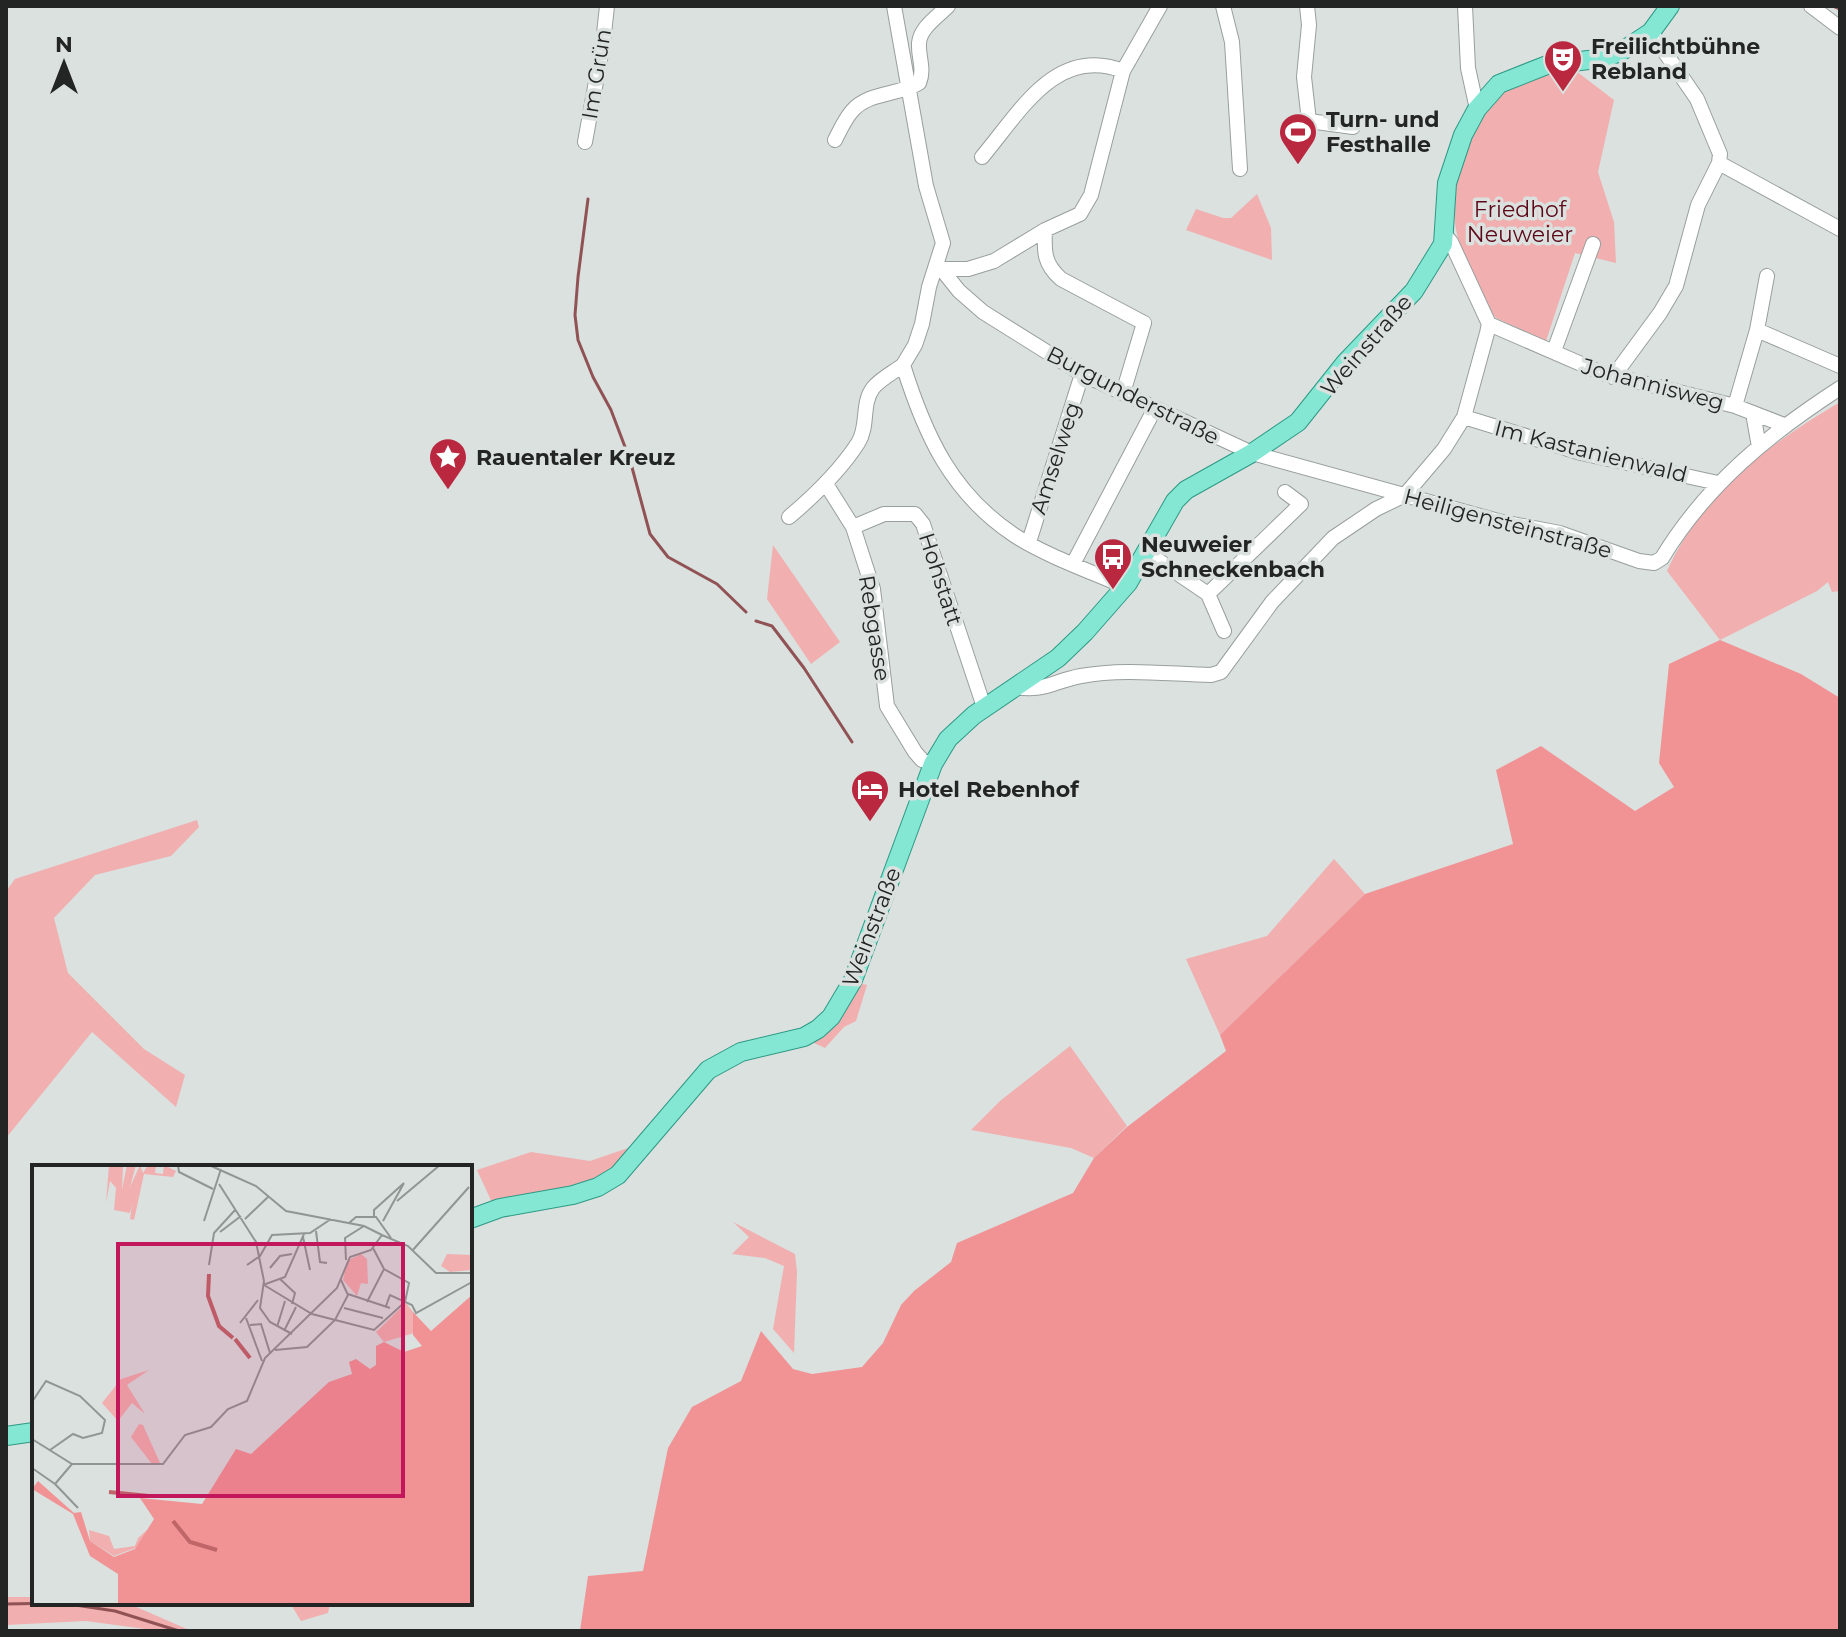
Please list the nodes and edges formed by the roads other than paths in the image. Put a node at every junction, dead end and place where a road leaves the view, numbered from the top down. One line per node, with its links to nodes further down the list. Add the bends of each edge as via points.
1 (607, 6): 17 (street, Im Grün)
2 (894, 6): 13 (street)
3 (948, 6): 13 (street, via 922,32 922,75)
4 (1160, 6): 12 (street)
5 (1223, 6): 20 (street, via 1232,42)
6 (1307, 6): 15 (street, via 1304,77 1309,121)
7 (1465, 6): 14 (street, via 1468,68)
8 (1670, 6): 11 (main road, Weinstraße)
9 (1811, 6): 10 (street)
10 (1840, 28)
11 (1651, 32): 14 (main road, Weinstraße, via 1605,58 1521,73 1499,84); 19 (street, via 1697,99)
12 (1123, 71): 18 (street, via 1096,63 1074,66 1049,79); 22 (street, via 1091,195 1080,214)
13 (909, 89): 16 (street, via 858,105); 25 (street, via 926,186 943,243)
14 (1477, 109): 23 (main road, Weinstraße, via 1452,162)
15 (1353, 127)
16 (835, 140)
17 (585, 142)
18 (982, 157)
19 (1719, 163): 21 (street); 33 (street, via 1698,205 1676,286)
20 (1240, 169)
21 (1840, 229)
22 (1045, 230): 25 (street, via 994,261); 35 (street, via 1049,269 1144,323)
23 (1445, 235): 27 (street); 42 (main road, Weinstraße, via 1414,291 1298,422)
24 (1593, 244): 29 (street, Johannisweg)
25 (940, 270): 30 (street, via 929,287 915,345); 32 (street, Burgunderstraße, via 983,312)
26 (1767, 276): 28 (street)
27 (1489, 324): 29 (street, Johannisweg); 39 (street)
28 (1757, 330): 31 (street); 36 (street)
29 (1554, 351): 33 (street, Johannisweg)
30 (903, 365): 44 (street, via 874,387 860,441); 49 (street, via 921,420 947,468 982,511)
31 (1840, 366)
32 (1082, 374): 35 (street, Burgunderstraße); 49 (street, Amselweg)
33 (1613, 377): 36 (street, Johannisweg)
34 (1840, 388): 40 (street, Heiligensteinstraße)
35 (1123, 393): 37 (street, Burgunderstraße)
36 (1735, 406): 38 (street, Johannisweg)
37 (1154, 410): 42 (street, Burgunderstraße); 51 (street)
38 (1753, 413): 40 (street, Johannisweg); 41 (street, Johannisweg)
39 (1464, 417): 43 (street, Im Kastanienwald, via 1581,453); 46 (street)
40 (1784, 425): 41 (street, Heiligensteinstraße)
41 (1759, 447): 43 (street, Heiligensteinstraße)
42 (1252, 453): 46 (street, Heiligensteinstraße); 50 (main road, Weinstraße, via 1186,490)
43 (1718, 483): 46 (street, Heiligensteinstraße, via 1654,563 1560,533)
44 (826, 484): 47 (street); 48 (street, Rebgasse)
45 (1285, 492): 53 (street, via 1301,504)
46 (1405, 495): 55 (street, Weinstraße, via 1333,538 1272,602 1221,672 1081,676 1034,690)
47 (789, 517)
48 (853, 527): 56 (street, Hohstatt, via 884,514 915,514 923,524); 57 (street, Rebgasse, via 873,589 887,706 915,752)
49 (1029, 542): 51 (street)
50 (1146, 552): 52 (main road, Weinstraße); 53 (street)
51 (1073, 564): 52 (street)
52 (1126, 587): 55 (main road, Weinstraße, via 1058,658)
53 (1208, 594): 54 (street)
54 (1224, 631)
55 (1015, 687): 56 (main road, Weinstraße)
56 (984, 707): 57 (main road, Weinstraße, via 948,739)
57 (933, 764): 58 (main road, Weinstraße, via 853,980 831,1017 804,1037 741,1052 708,1070 618,1175 598,1187)
58 (472, 1218)
59 (32, 1432): 60 (main road)
60 (6, 1436)

